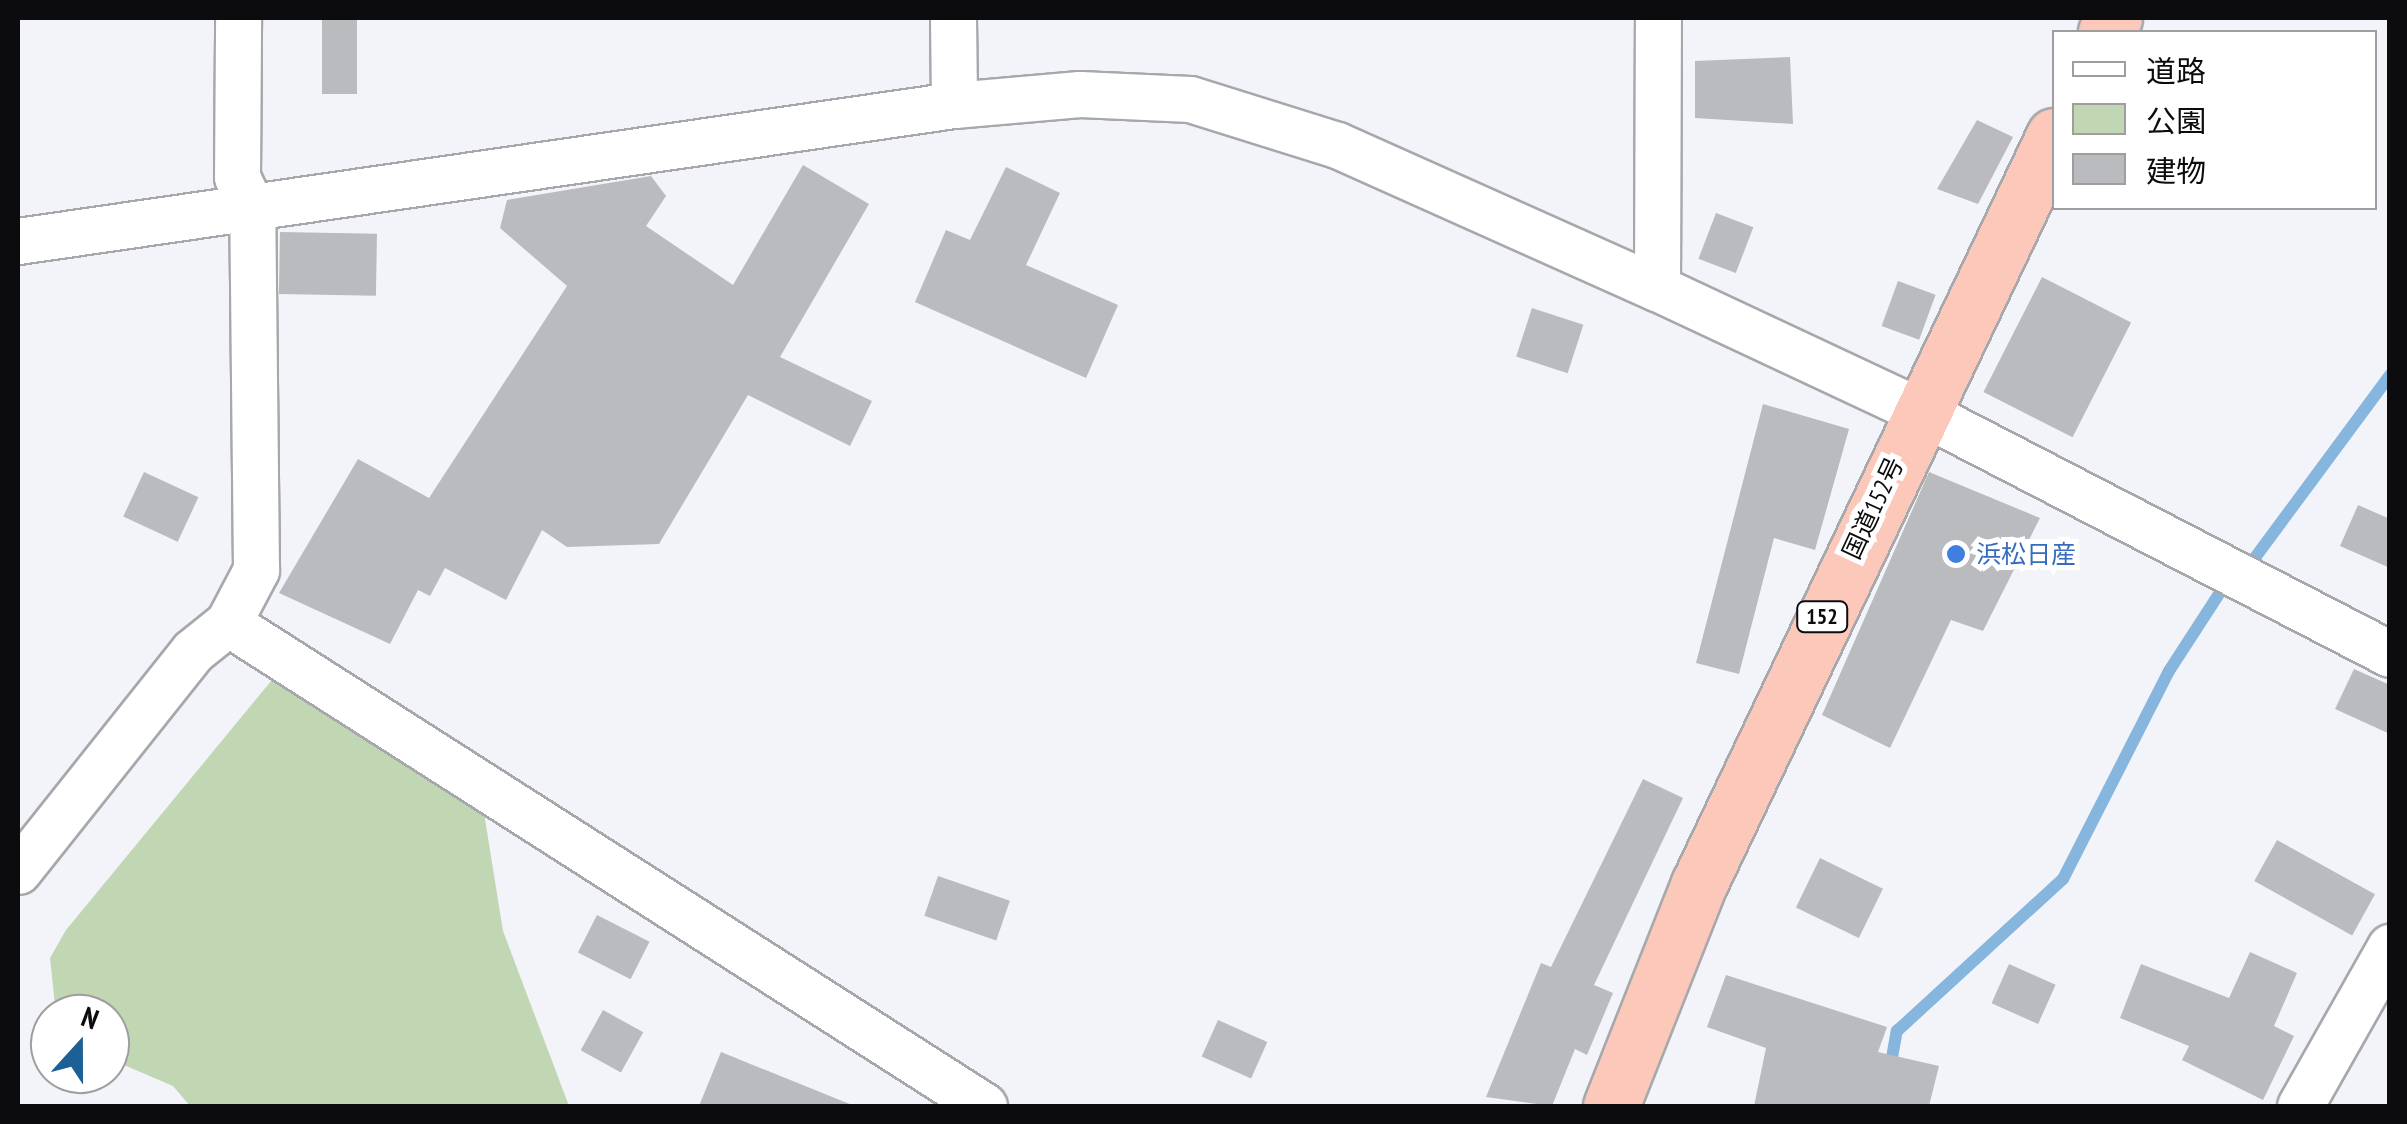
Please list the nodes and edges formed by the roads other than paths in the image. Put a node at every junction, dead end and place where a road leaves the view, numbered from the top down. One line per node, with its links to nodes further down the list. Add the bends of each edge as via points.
1 (238, 18): 6 (street, via 237,177)
2 (953, 18): 4 (street)
3 (1658, 18): 8 (street)
4 (954, 105): 6 (street); 8 (street, via 1080,94 1190,100 1337,145)
5 (2052, 140): 9 (highway, 国道152号 / 152)
6 (252, 208): 7 (street); 10 (street, via 256,570)
7 (18, 241)
8 (1657, 288): 9 (street)
9 (1918, 410): 11 (street); 15 (highway, 国道152号 / 152, via 1698,884)
10 (228, 623): 12 (street, via 194,651); 14 (street)
11 (2390, 654)
12 (18, 871)
13 (2390, 947): 16 (street)
14 (984, 1106)
15 (1611, 1106)
16 (2300, 1106)

